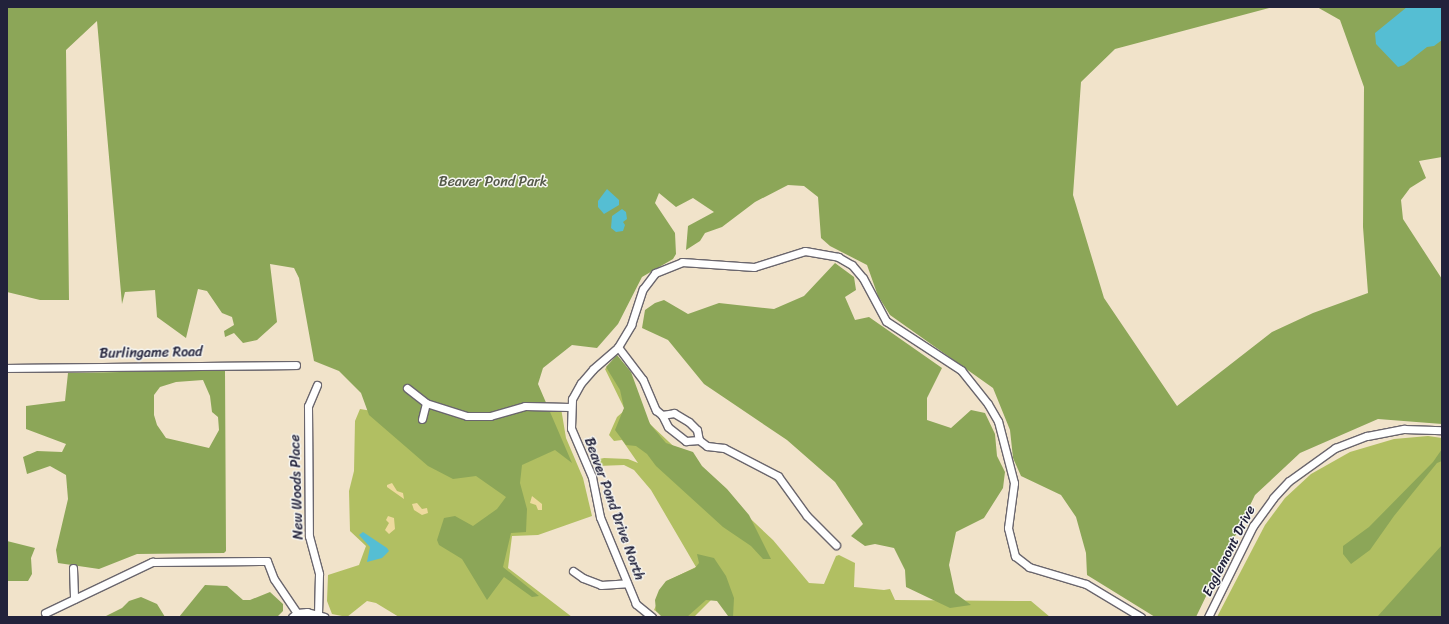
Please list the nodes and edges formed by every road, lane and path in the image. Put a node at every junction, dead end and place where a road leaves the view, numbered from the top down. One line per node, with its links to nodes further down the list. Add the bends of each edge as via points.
1 (618, 347): 7 (street, Beaver Pond Drive North, via 581,383); 8 (street, via 643,380 656,410); 22 (street, Beaver Pond Drive North, via 631,325 643,289 655,273 675,264 695,262 754,267 805,251 838,257 860,273 886,321 961,370 998,421 1014,483 1008,528 1015,556 1029,567 1086,584)
2 (296, 364): 3 (street, Burlingame Road)
3 (7, 368)
4 (317, 384): 19 (street, New Woods Place, via 309,398 308,414 309,536 319,574)
5 (407, 388): 6 (street)
6 (426, 403): 7 (street, via 462,415 477,417 542,405); 9 (street)
7 (570, 407): 15 (street, Beaver Pond Drive North, via 571,428 592,477 600,517 622,564)
8 (662, 415): 11 (street, via 668,427 686,441); 11 (street, via 674,413 689,422 697,430)
9 (422, 419)
10 (1442, 430): 20 (street, Eaglemont Drive, via 1404,429 1367,436 1335,448 1289,481 1253,526)
11 (699, 440): 12 (street, via 707,446 724,448 778,476 807,516)
12 (836, 545)
13 (73, 568): 16 (street)
14 (573, 571): 15 (street, via 601,585)
15 (627, 583): 21 (street, Beaver Pond Drive North, via 636,604)
16 (74, 599): 17 (street); 18 (street, via 155,561 267,561)
17 (45, 613)
18 (294, 615): 19 (street)
19 (321, 615)
20 (1210, 616)
21 (652, 617)
22 (1141, 617)

